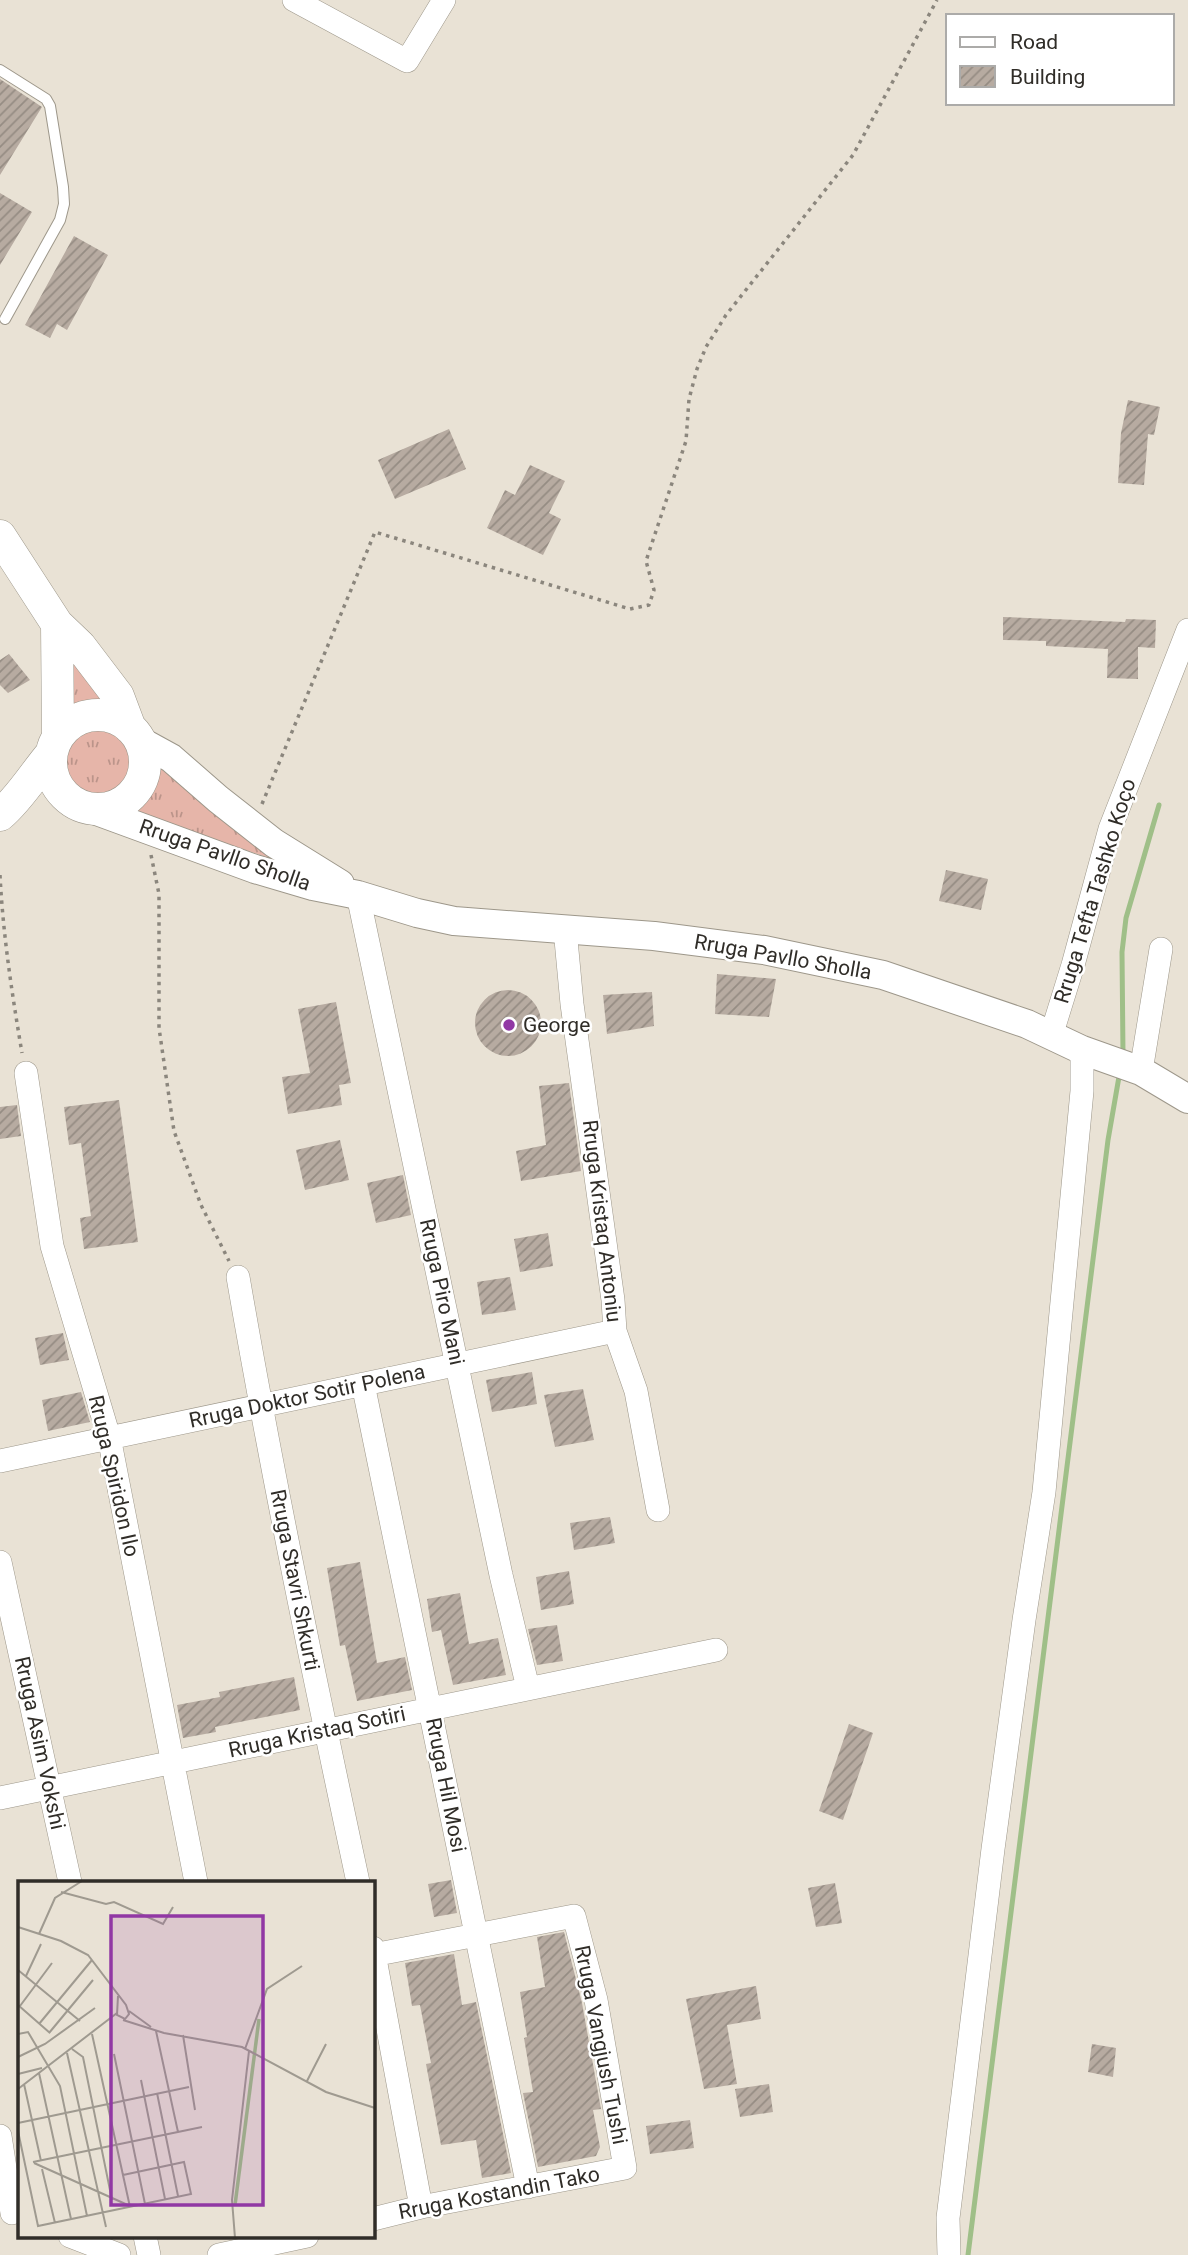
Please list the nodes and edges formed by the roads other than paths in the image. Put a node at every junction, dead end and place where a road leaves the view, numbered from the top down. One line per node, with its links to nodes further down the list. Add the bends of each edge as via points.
1 (294, 0): 2 (street, via 407,61)
2 (444, 0)
3 (0, 70): 4 (lane, via 50,106 64,204 60,220)
4 (5, 319)
5 (0, 536): 6 (main road)
6 (57, 624): 8 (main road, via 118,696); 9 (main road)
7 (1188, 630): 15 (street, Rruga Tefta Tashko Koço, via 1110,829)
8 (135, 735): 9 (main road, via 113,717 93,715 73,722); 10 (main road, via 145,761 142,780 131,796 114,807); 12 (street, Rruga Pavllo Sholla, via 171,758 274,843)
9 (55, 745): 10 (main road, via 51,772 58,788); 11 (main road)
10 (82, 805): 11 (main road); 12 (street, Rruga Pavllo Sholla, via 255,869)
11 (7, 809)
12 (358, 895): 13 (street, Rruga Pavllo Sholla, via 454,921); 22 (street, Rruga Piro Mani)
13 (565, 929): 15 (street, Rruga Pavllo Sholla, via 764,950 883,975); 21 (street, Rruga Kristaq Antoniu)
14 (1161, 948): 17 (street)
15 (1051, 1035): 16 (street, Rruga Pavllo Sholla)
16 (1093, 1054): 17 (street, Rruga Pavllo Sholla); 53 (street, via 1082,1091 1044,1492 993,1849 948,2218)
17 (1141, 1071): 19 (street, Rruga Pavllo Sholla)
18 (26, 1073): 25 (street, Rruga Spiridon Ilo, via 52,1246)
19 (1188, 1099)
20 (238, 1277): 24 (street, Rruga Stavri Shkurti)
21 (615, 1331): 22 (street, Rruga Doktor Sotir Polena); 27 (street, Rruga Kristaq Antoniu, via 636,1391)
22 (458, 1364): 23 (street, Rruga Doktor Sotir Polena); 30 (street, Rruga Piro Mani)
23 (363, 1384): 24 (street, Rruga Doktor Sotir Polena); 31 (street, Rruga Hil Mosi)
24 (260, 1406): 25 (street, Rruga Doktor Sotir Polena); 32 (street, Rruga Stavri Shkurti)
25 (109, 1437): 26 (street, Rruga Doktor Sotir Polena); 33 (street, Rruga Spiridon Ilo)
26 (0, 1461)
27 (658, 1510)
28 (0, 1562): 34 (street, Rruga Asim Vokshi)
29 (716, 1650): 30 (street, Rruga Kristaq Sotiri)
30 (528, 1688): 31 (street, Rruga Kristaq Sotiri)
31 (430, 1708): 32 (street, Rruga Kristaq Sotiri); 39 (street, Rruga Hil Mosi)
32 (325, 1730): 33 (street, Rruga Kristaq Sotiri); 38 (street, Rruga Stavri Shkurti)
33 (173, 1762): 34 (street, Rruga Kristaq Sotiri); 37 (street, Rruga Spiridon Ilo)
34 (50, 1788): 35 (street, Rruga Kristaq Sotiri); 36 (street, Rruga Asim Vokshi)
35 (0, 1798)
36 (70, 1881)
37 (196, 1881)
38 (358, 1881)
39 (476, 1935): 40 (street, Rruga Vangjush Tushi); 43 (street, Rruga Vangjush Tushi, via 573,1916 596,2000); 44 (street, Rruga Hil Mosi)
40 (374, 1953)
41 (374, 1958): 45 (street)
42 (0, 2136): 46 (street)
43 (625, 2168): 44 (street, Rruga Kostandin Tako)
44 (528, 2187): 45 (street, Rruga Kostandin Tako)
45 (421, 2207): 47 (street, Rruga Kostandin Tako)
46 (11, 2212)
47 (374, 2219)
48 (75, 2238): 51 (street)
49 (291, 2238): 50 (street)
50 (266, 2241): 52 (street)
51 (119, 2255)
52 (219, 2255)
53 (949, 2255)

